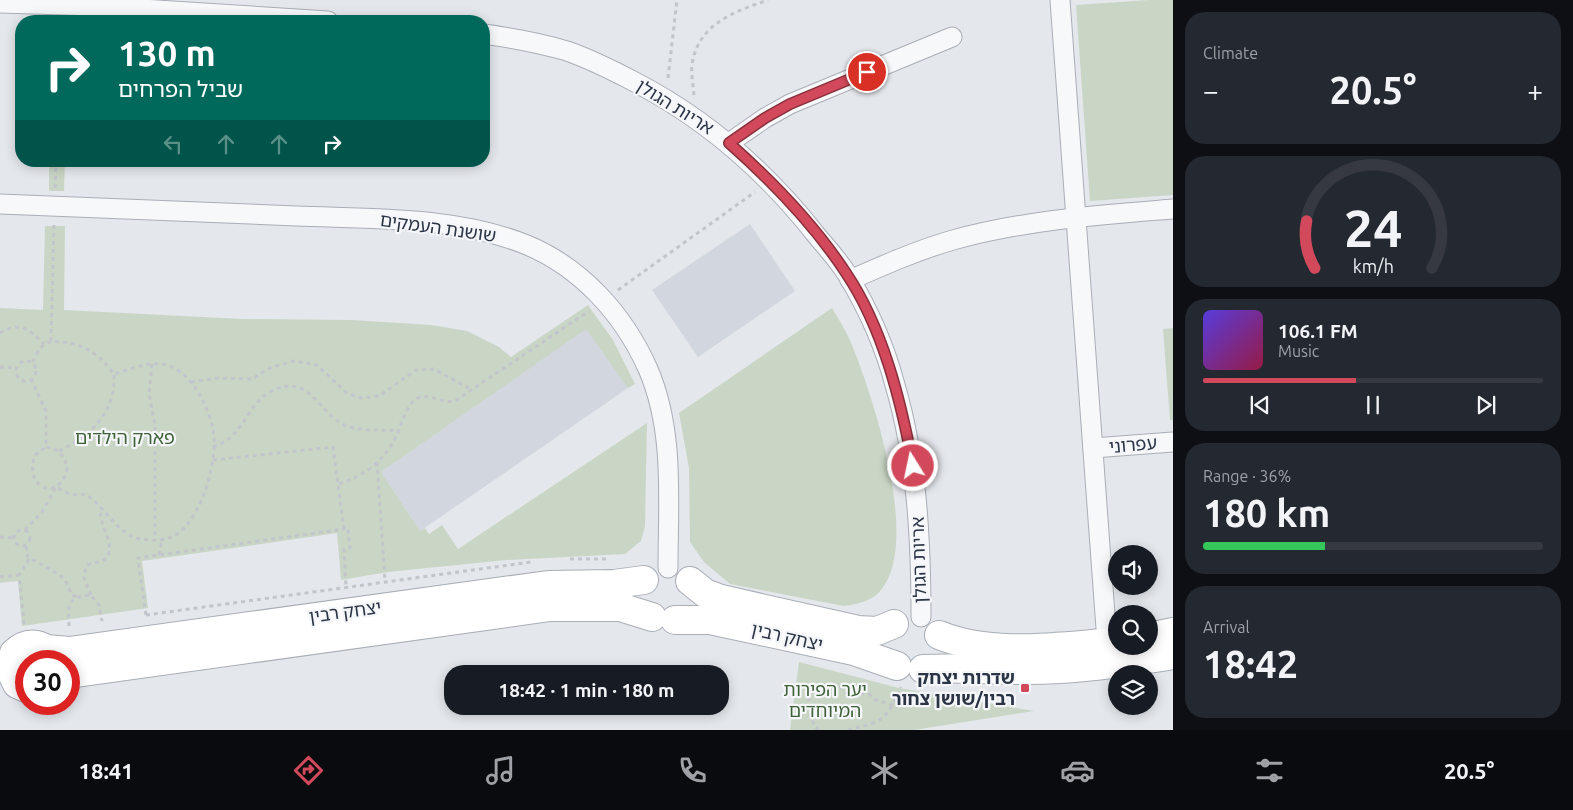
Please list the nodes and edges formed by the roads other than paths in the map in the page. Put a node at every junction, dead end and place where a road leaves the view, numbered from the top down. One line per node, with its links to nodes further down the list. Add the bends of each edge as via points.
1 (1060, 0): 9 (street)
2 (0, 4): 3 (street)
3 (235, 15)
4 (490, 35): 6 (street, אריות הגולן, via 568,52 611,70 666,99)
5 (952, 37): 6 (street, via 790,104)
6 (729, 143): 10 (street, אריות הגולן, via 784,194)
7 (0, 204): 13 (street, שושנת העמקים, via 389,220 500,235 529,246 562,264 605,300 635,343 649,370 666,433)
8 (1173, 209): 9 (street)
9 (1076, 216): 10 (street, via 952,240); 12 (street)
10 (850, 280): 18 (street, אריות הגולן, via 867,310 892,375 905,423 913,466)
11 (1173, 442): 12 (street, עפרוני)
12 (1093, 448): 15 (street)
13 (679, 574): 14 (main road, via 659,568); 16 (main road, via 694,590 690,609); 17 (main road, יצחק רבין, via 705,593 721,599 858,630 877,631)
14 (644, 580): 16 (main road, via 640,588 645,611); 22 (main road, יצחק רבין, via 548,585)
15 (1108, 605)
16 (664, 619): 25 (main road, יצחק רבין, via 710,620); 26 (main road, יצחק רבין, via 620,607 550,607)
17 (894, 624): 18 (main road, via 902,618); 25 (main road, via 886,641 891,659)
18 (930, 626): 21 (main road, via 957,642 974,646 1026,648); 25 (main road, via 940,647 937,657)
19 (1173, 632): 20 (main road)
20 (1158, 635)
21 (1108, 642)
22 (76, 650)
23 (1173, 655): 25 (main road, יצחק רבין, via 1087,667 1026,670)
24 (15, 665): 27 (main road, via 10,670)
25 (910, 668)
26 (80, 672)
27 (14, 685)

